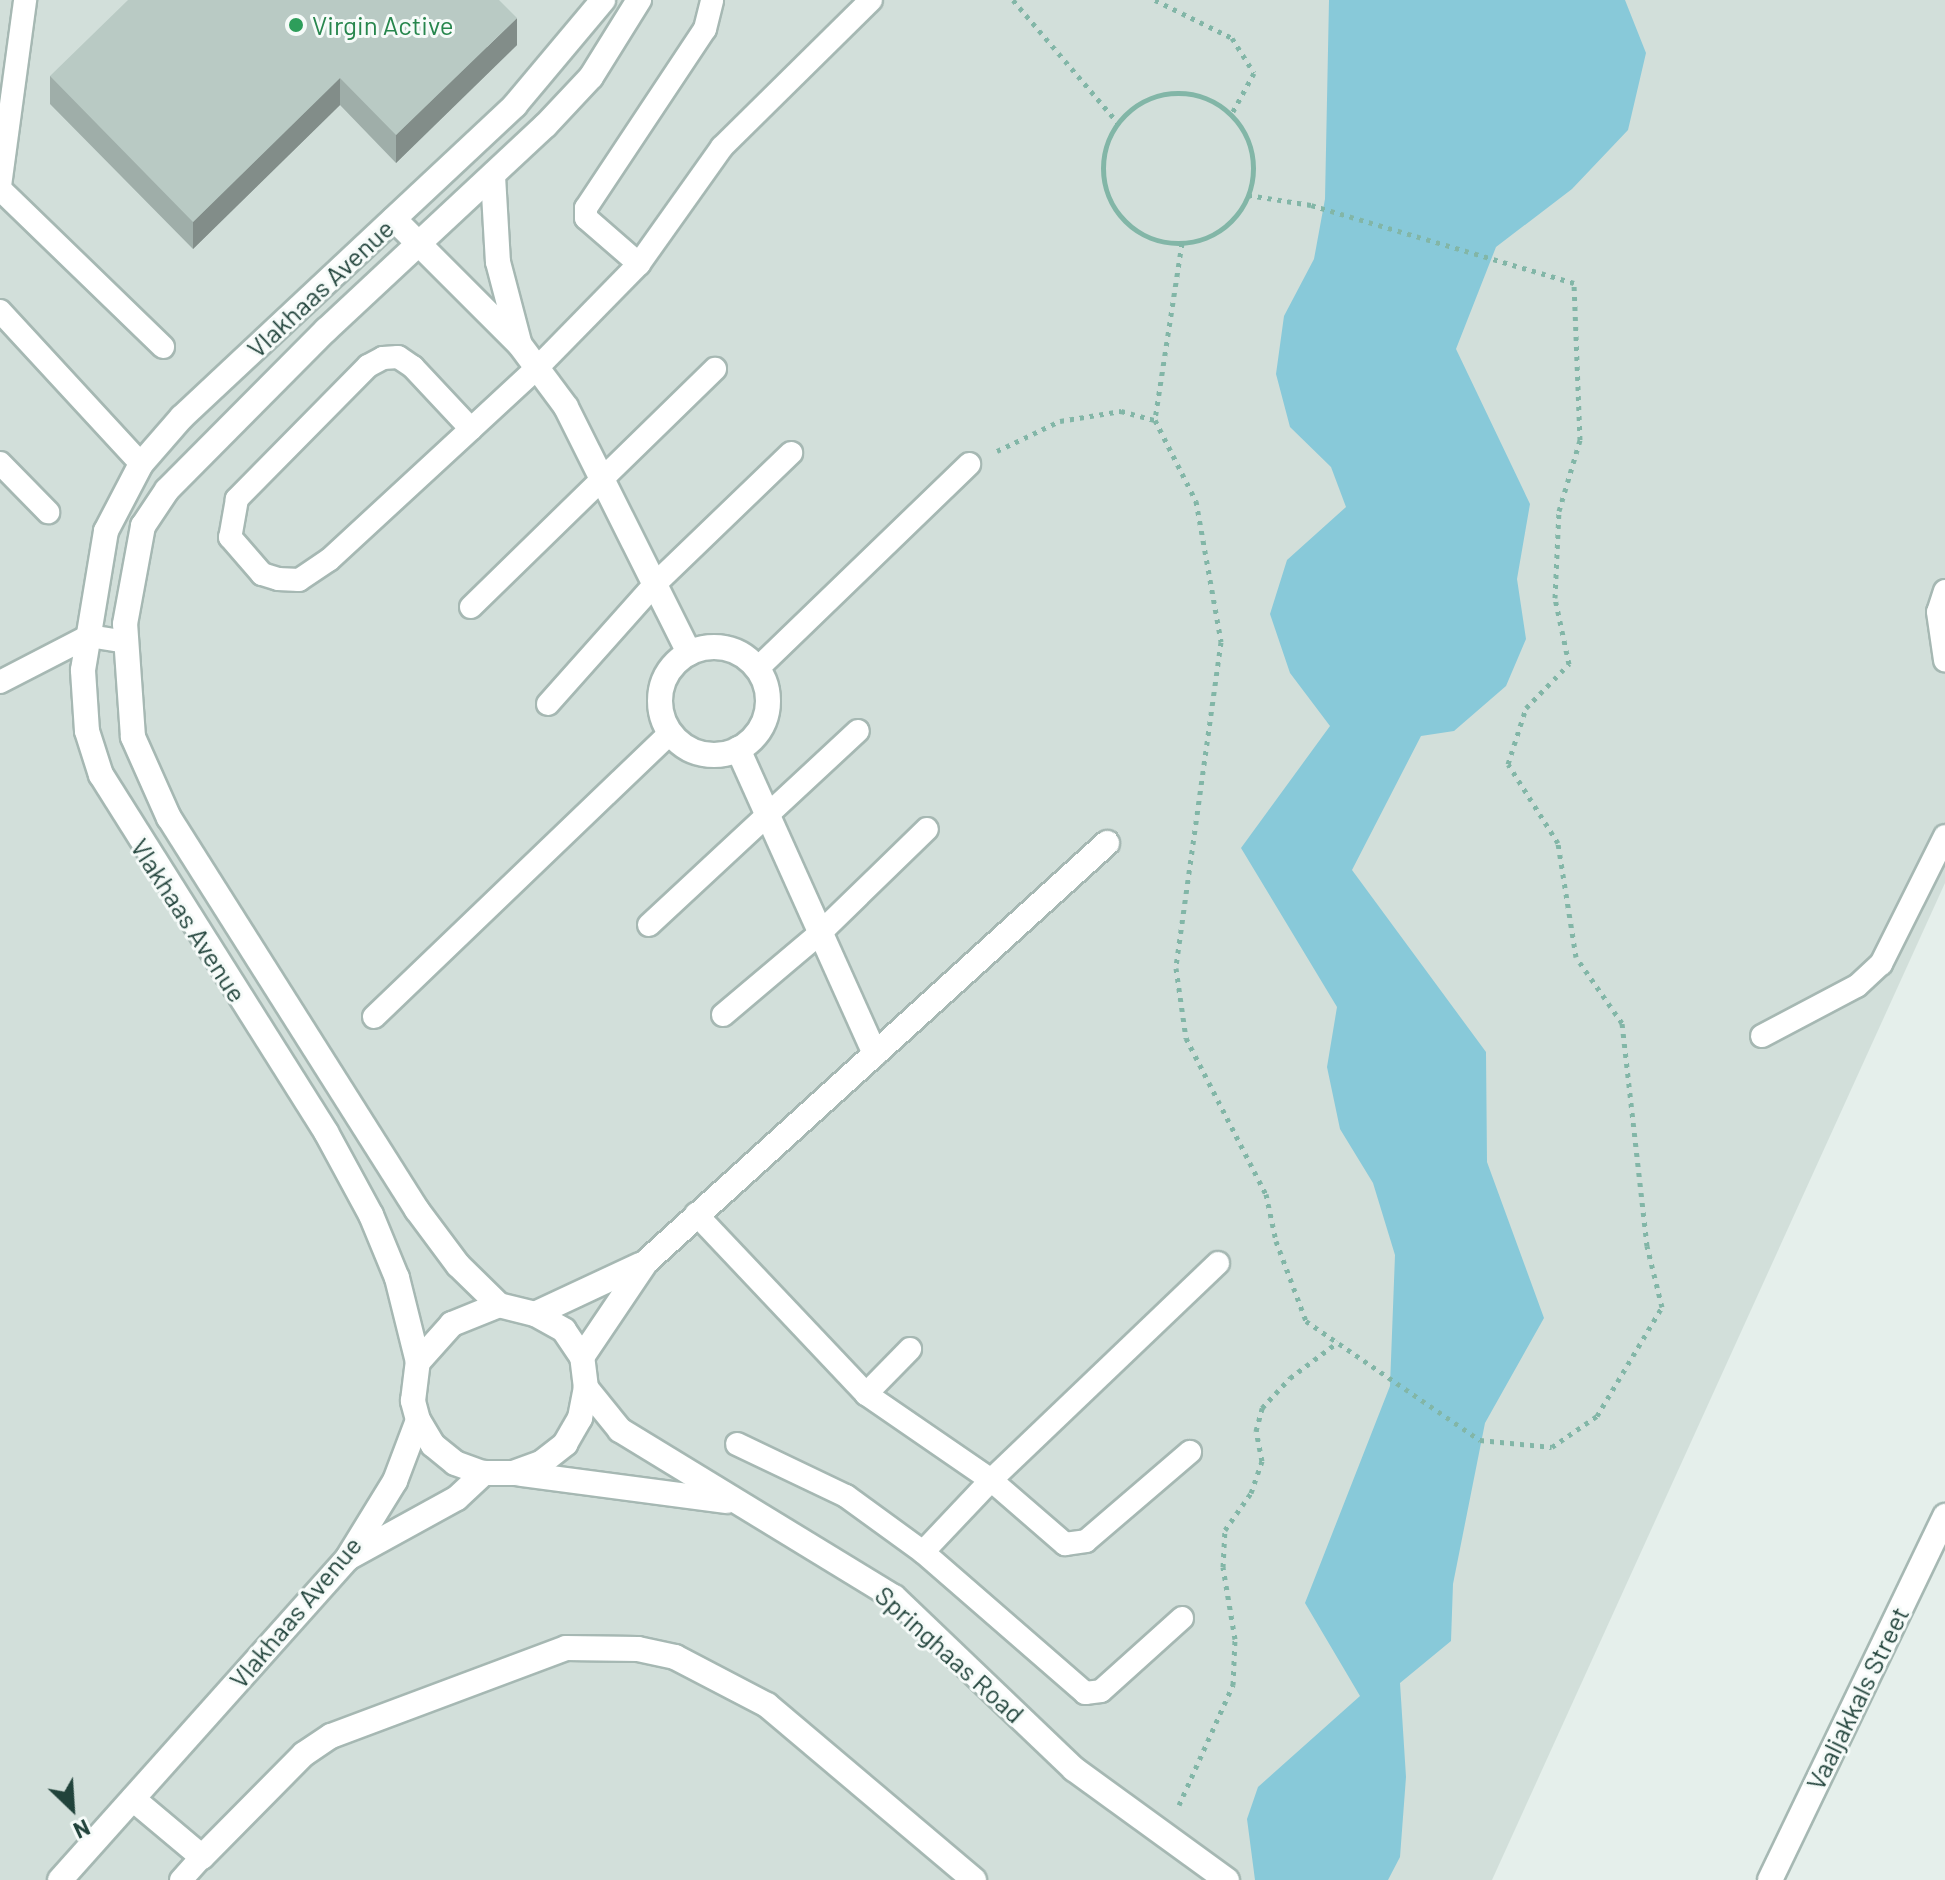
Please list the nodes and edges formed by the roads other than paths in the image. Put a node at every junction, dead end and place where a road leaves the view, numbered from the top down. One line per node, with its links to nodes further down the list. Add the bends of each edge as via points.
1 (25, 0): 6 (lane)
2 (603, 0): 9 (street, Vlakhaas Avenue, via 543,76)
3 (639, 0): 7 (street, Vlakhaas Avenue, via 591,77)
4 (712, 0): 11 (lane, via 705,29 586,208 586,218)
5 (871, 0): 11 (lane, via 722,147)
6 (6, 90): 8 (lane)
7 (493, 176): 10 (street, Vlakhaas Avenue); 13 (street, via 496,250)
8 (0, 187): 14 (lane)
9 (394, 219): 10 (street); 20 (street, Vlakhaas Avenue, via 182,417)
10 (420, 242): 13 (street); 28 (street, Vlakhaas Avenue, via 215,437 167,490 143,526 131,574)
11 (639, 264): 15 (lane)
12 (0, 311): 20 (lane)
13 (520, 345): 15 (street)
14 (163, 347)
15 (539, 366): 17 (lane); 22 (street)
16 (715, 369): 22 (lane)
17 (471, 429): 17 (lane, via 329,560 299,580 262,574 230,537 228,523 237,499 368,366 383,358 398,357 413,367)
18 (791, 453): 24 (lane)
19 (0, 463): 23 (lane)
20 (141, 464): 27 (street, Vlakhaas Avenue, via 106,531)
21 (969, 464): 31 (lane)
22 (603, 481): 24 (street); 26 (lane)
23 (48, 512)
24 (655, 584): 29 (street); 33 (lane)
25 (1945, 591): 30 (lane, via 1938,612)
26 (471, 607)
27 (89, 636): 28 (lane); 32 (lane); 54 (street, Vlakhaas Avenue, via 83,670 87,731 101,775 354,1182 397,1278)
28 (125, 642): 50 (street, Vlakhaas Avenue, via 133,737 152,785 417,1210 458,1265)
29 (689, 653): 31 (street, via 726,648); 35 (street, via 674,663 659,698)
30 (1945, 660)
31 (757, 669): 36 (street, via 766,686 764,722)
32 (0, 682)
33 (548, 704)
34 (858, 731): 37 (lane)
35 (670, 733): 36 (street, via 701,754); 44 (lane)
36 (738, 749): 37 (street)
37 (766, 812): 41 (lane); 42 (street)
38 (927, 829): 42 (lane)
39 (1945, 836): 45 (lane, via 1881,964 1857,986)
40 (1107, 843): 46 (street)
41 (649, 925)
42 (820, 933): 43 (lane); 46 (street)
43 (723, 1015)
44 (374, 1017)
45 (1762, 1036)
46 (875, 1054): 47 (street)
47 (696, 1214): 48 (street); 56 (lane)
48 (646, 1262): 51 (street); 53 (street)
49 (1218, 1263): 62 (lane)
50 (499, 1305): 51 (street); 54 (street, via 452,1324)
51 (535, 1314): 53 (street, via 564,1330)
52 (910, 1349): 56 (lane)
53 (582, 1357): 55 (street)
54 (418, 1362): 57 (street, Vlakhaas Avenue, via 413,1381)
55 (586, 1388): 61 (street, via 580,1418 565,1444 541,1463); 63 (street, Springhaas Road, via 620,1430)
56 (866, 1394): 62 (lane)
57 (418, 1420): 60 (street, via 433,1445 455,1463); 66 (street, Vlakhaas Avenue, via 395,1481)
58 (737, 1444): 65 (lane, via 846,1496)
59 (1190, 1452): 62 (lane, via 1086,1541 1074,1545 1065,1544)
60 (484, 1473): 61 (street); 66 (street, via 457,1498)
61 (513, 1473): 63 (street)
62 (991, 1480): 65 (lane)
63 (740, 1503): 70 (street, Springhaas Road, via 894,1597 1074,1769)
64 (1945, 1516): 74 (street, Vaaljakkals Street)
65 (923, 1552): 67 (lane, via 1085,1693 1101,1691)
66 (347, 1559): 68 (street, Vlakhaas Avenue)
67 (1182, 1618)
68 (133, 1799): 69 (street); 71 (street, Vlakhaas Avenue)
69 (202, 1857): 72 (lane); 73 (street, via 304,1754 331,1736 566,1648 609,1647 675,1657 767,1705)
70 (1223, 1878)
71 (60, 1880)
72 (181, 1880)
73 (974, 1880)
74 (1770, 1880)

